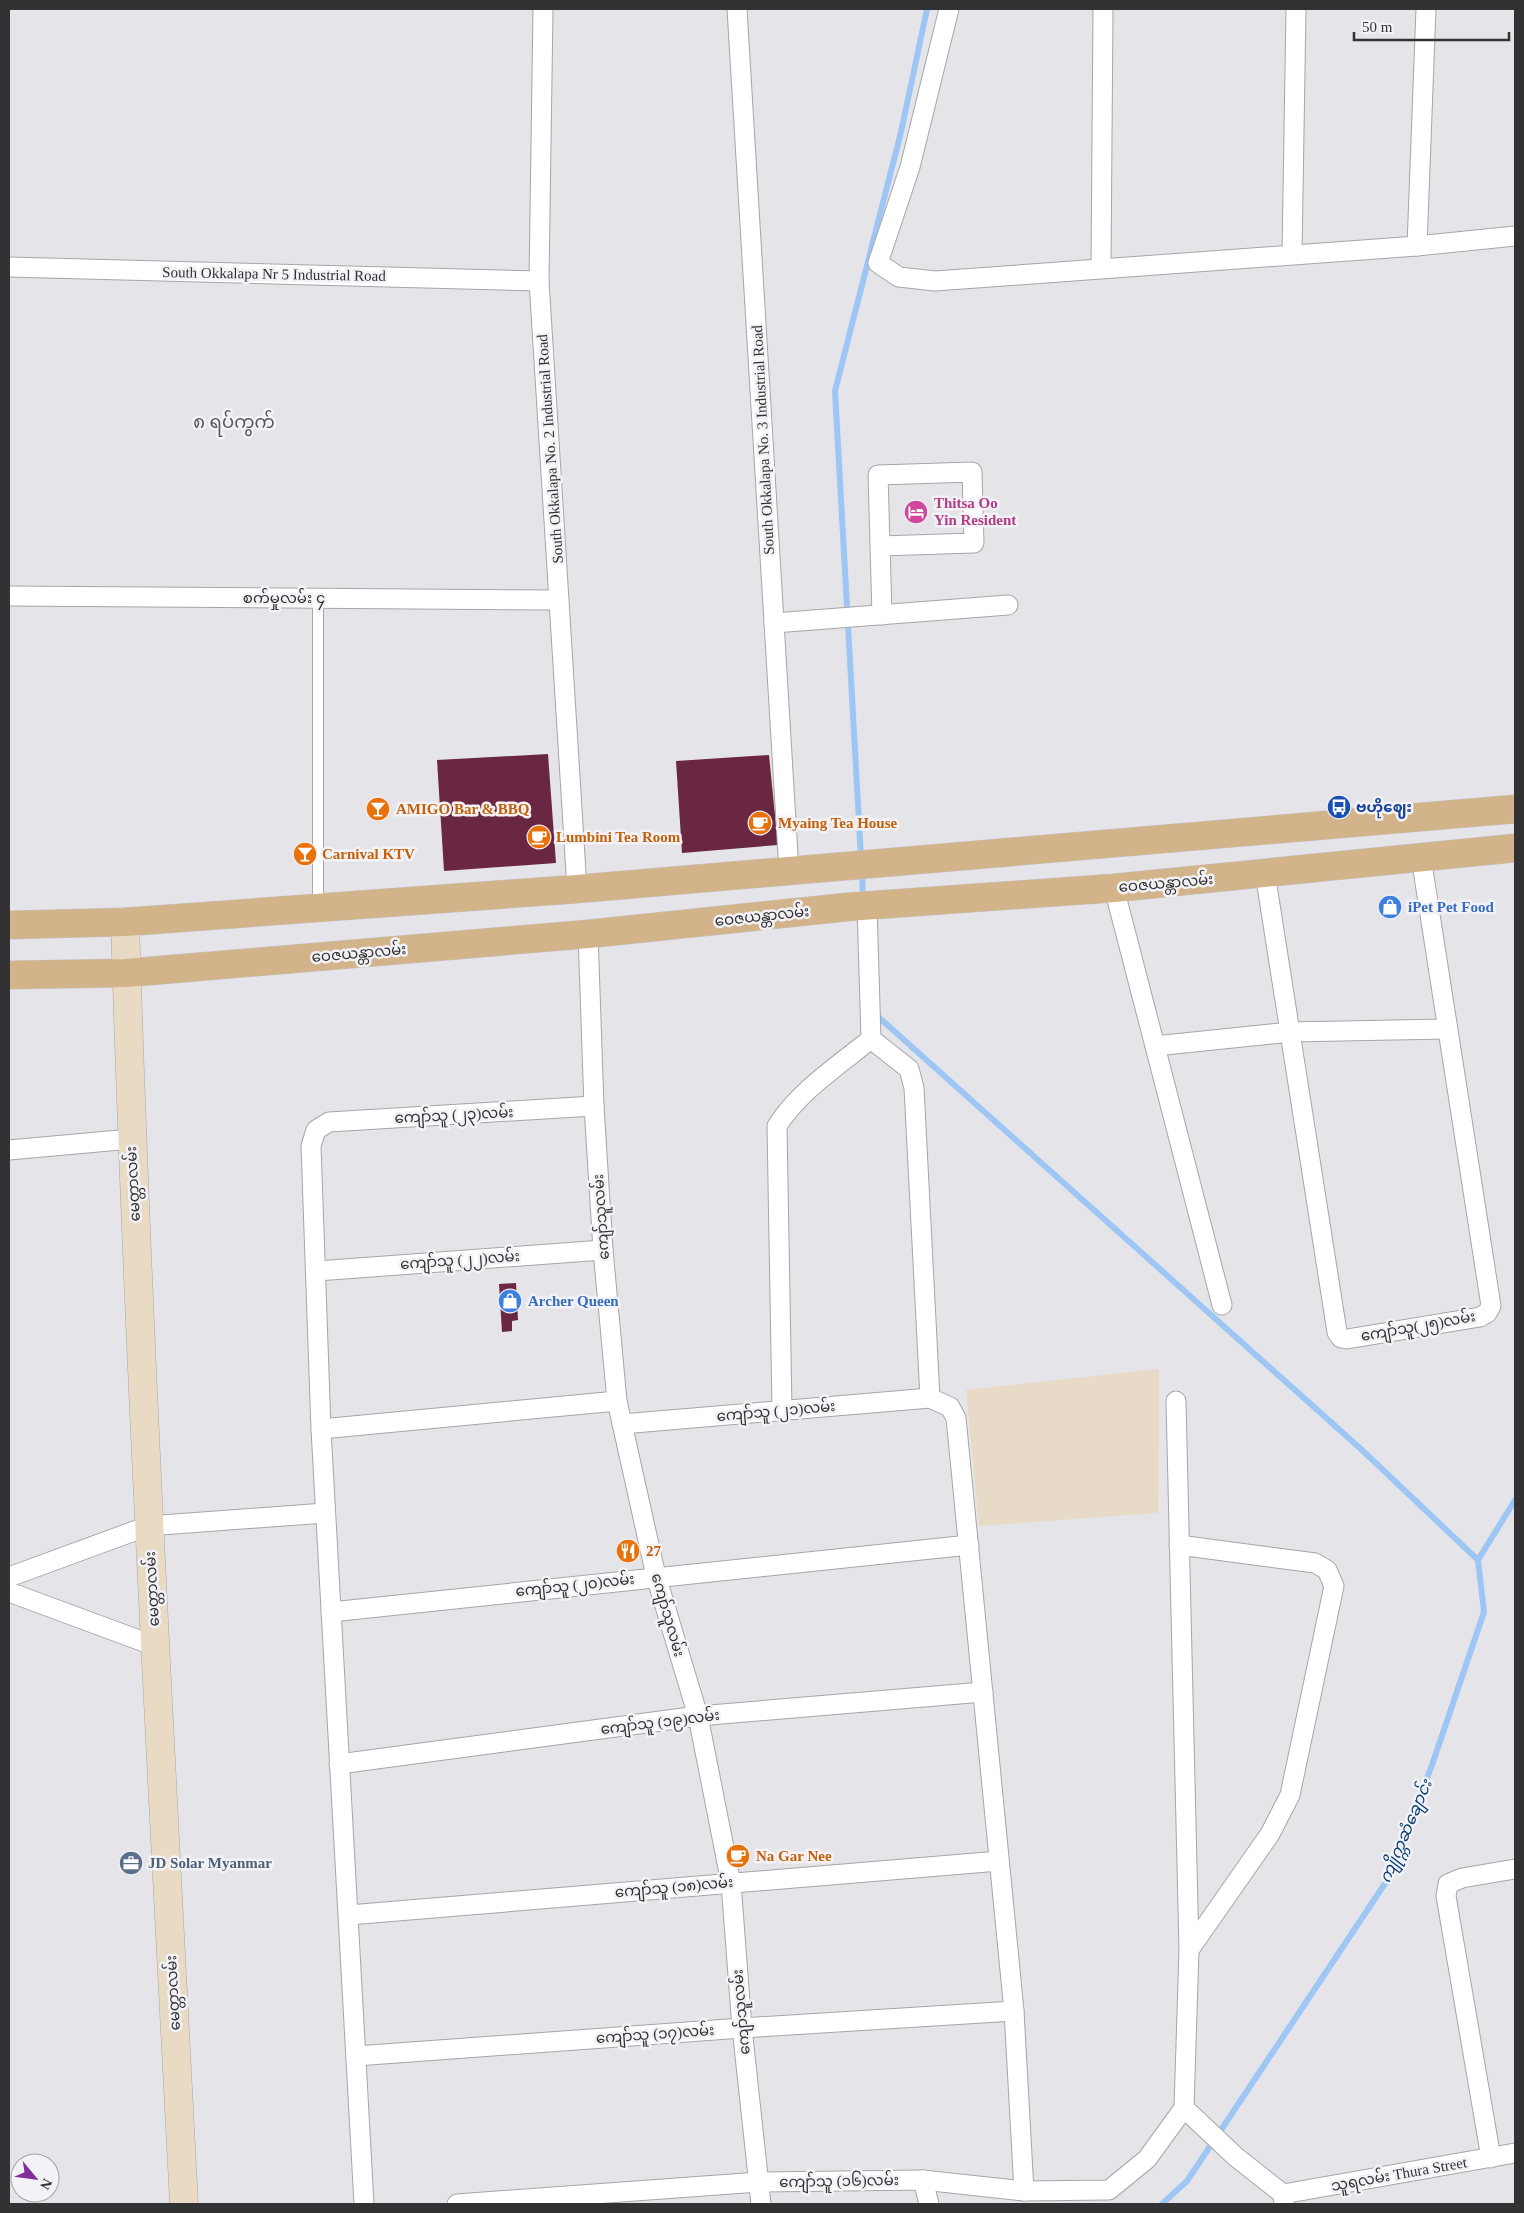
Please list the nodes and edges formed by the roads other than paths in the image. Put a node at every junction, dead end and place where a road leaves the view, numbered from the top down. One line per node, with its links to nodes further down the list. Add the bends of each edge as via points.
1 (543, 9): 12 (street, South Okkalapa No. 2 Industrial Road)
2 (737, 9): 19 (street, South Okkalapa No. 3 Industrial Road)
3 (949, 9): 11 (street, via 910,167 878,263 899,277 935,281)
4 (1103, 9): 11 (street)
5 (1296, 9): 9 (street)
6 (1426, 9): 8 (street)
7 (1515, 236): 8 (street)
8 (1417, 246): 9 (street)
9 (1292, 254): 11 (street)
10 (9, 267): 12 (street, South Okkalapa Nr 5 Industrial Road)
11 (1101, 268)
12 (539, 281): 16 (street, South Okkalapa No. 2 Industrial Road)
13 (880, 546): 13 (street, via 878,475 972,472 974,543); 18 (street)
14 (9, 596): 15 (street, စက်မှုလမ်း ၄)
15 (318, 598): 16 (street, စက်မှုလမ်း ၄); 34 (lane)
16 (559, 600): 31 (street, South Okkalapa No. 2 Industrial Road)
17 (1008, 605): 18 (street)
18 (882, 615): 19 (street)
19 (774, 623): 28 (street, South Okkalapa No. 3 Industrial Road)
20 (1515, 802): 22 (main road)
21 (1515, 809): 22 (main road)
22 (1472, 813): 24 (main road)
23 (1515, 848): 25 (main road, ဝေဇယန္တာလမ်း)
24 (1032, 850): 28 (main road); 32 (main road)
25 (1477, 852): 26 (main road, ဝေဇယန္တာလမ်း); 27 (main road)
26 (1421, 857): 29 (main road, ဝေဇယန္တာလမ်း); 40 (street, ကျော်သူ(၂၅)လမ်း)
27 (1515, 857)
28 (789, 871): 31 (main road)
29 (1265, 874): 30 (main road, ဝေဇယန္တာလမ်း); 41 (street, ကျော်သူ(၂၅)လမ်း)
30 (1114, 888): 32 (main road, ဝေဇယန္တာလမ်း); 43 (street)
31 (576, 889): 34 (main road)
32 (1033, 894): 33 (main road, ဝေဇယန္တာလမ်း)
33 (867, 906): 37 (main road, ဝေဇယန္တာလမ်း); 42 (street)
34 (318, 908): 35 (main road)
35 (125, 922): 36 (main road); 38 (main road, မေတ္တာလမ်း)
36 (9, 925)
37 (588, 934): 38 (main road, ဝေဇယန္တာလမ်း); 44 (street, ကျော်သူလမ်း)
38 (126, 973): 39 (main road, ဝေဇယန္တာလမ်း); 45 (main road, မေတ္တာလမ်း)
39 (9, 975)
40 (1446, 1029): 41 (street); 41 (street, ကျော်သူ(၂၅)လမ်း, via 1491,1306 1480,1317 1347,1339 1340,1338 1337,1332)
41 (1290, 1032): 43 (street)
42 (871, 1039): 50 (street, via 909,1069 914,1088); 53 (street, via 818,1082 785,1113 777,1126)
43 (1155, 1046): 49 (street)
44 (594, 1106): 47 (street, ကျော်သူလမ်း); 48 (street, ကျော်သူ (၂၃)လမ်း, via 329,1122 316,1130 311,1146)
45 (131, 1140): 46 (street); 57 (main road, မေတ္တာလမ်း)
46 (9, 1150)
47 (604, 1250): 48 (street, ကျော်သူ (၂၂)လမ်း); 51 (street, ကျော်သူလမ်း)
48 (317, 1271): 55 (street)
49 (1222, 1305)
50 (930, 1398): 53 (street, ကျော်သူ (၂၁)လမ်း); 58 (street, via 950,1407 956,1418)
51 (617, 1401): 54 (street, ကျော်သူလမ်း); 55 (street)
52 (1176, 1401): 59 (street)
53 (782, 1410): 54 (street, ကျော်သူ (၂၁)လမ်း)
54 (622, 1424): 60 (street, ကျော်သူလမ်း)
55 (320, 1429): 56 (street)
56 (325, 1513): 57 (street); 63 (street)
57 (148, 1526): 61 (street); 64 (main road, မေတ္တာလမ်း)
58 (969, 1545): 60 (street, ကျော်သူ (၂၀)လမ်း); 65 (street)
59 (1179, 1545): 72 (street); 72 (street, via 1314,1563 1327,1570 1334,1586 1290,1795 1270,1834)
60 (656, 1576): 63 (street, ကျော်သူ (၂၀)လမ်း); 66 (street, ကျော်သူလမ်း)
61 (9, 1577)
62 (9, 1592): 64 (street)
63 (331, 1612): 67 (street)
64 (155, 1646): 83 (main road, မေတ္တာလမ်း)
65 (983, 1692): 66 (street, ကျော်သူ (၁၉)လမ်း); 68 (street)
66 (698, 1716): 67 (street, ကျော်သူ (၁၉)လမ်း); 70 (street, ကျော်သူလမ်း)
67 (339, 1764): 71 (street)
68 (999, 1861): 70 (street, ကျော်သူ (၁၈)လမ်း); 73 (street)
69 (1515, 1869): 78 (street, via 1462,1878 1448,1884 1446,1896)
70 (731, 1883): 71 (street, ကျော်သူ (၁၈)လမ်း); 74 (street, ကျော်သူလမ်း)
71 (348, 1915): 75 (street)
72 (1189, 1950): 76 (street)
73 (1014, 2011): 74 (street, ကျော်သူ (၁၇)လမ်း); 81 (street)
74 (742, 2028): 75 (street, ကျော်သူ (၁၇)လမ်း); 80 (street, ကျော်သူလမ်း)
75 (356, 2056): 84 (street)
76 (1184, 2108): 81 (street, ကျော်သူ (၁၆)လမ်း, via 1147,2159 1109,2190); 82 (street, သူရလမ်း Thura Street)
77 (1515, 2153): 78 (street, သူရလမ်း Thura Street)
78 (1491, 2158): 82 (street, သူရလမ်း Thura Street)
79 (923, 2180): 80 (street, ကျော်သူ (၁၆)လမ်း); 81 (street, ကျော်သူ (၁၆)လမ်း); 87 (street)
80 (758, 2182): 85 (street, ကျော်သူ (၁၆)လမ်း); 86 (street, ကျော်သူလမ်း)
81 (1024, 2191)
82 (1283, 2199)
83 (184, 2204)
84 (364, 2204)
85 (457, 2204)
86 (761, 2204)
87 (929, 2204)

